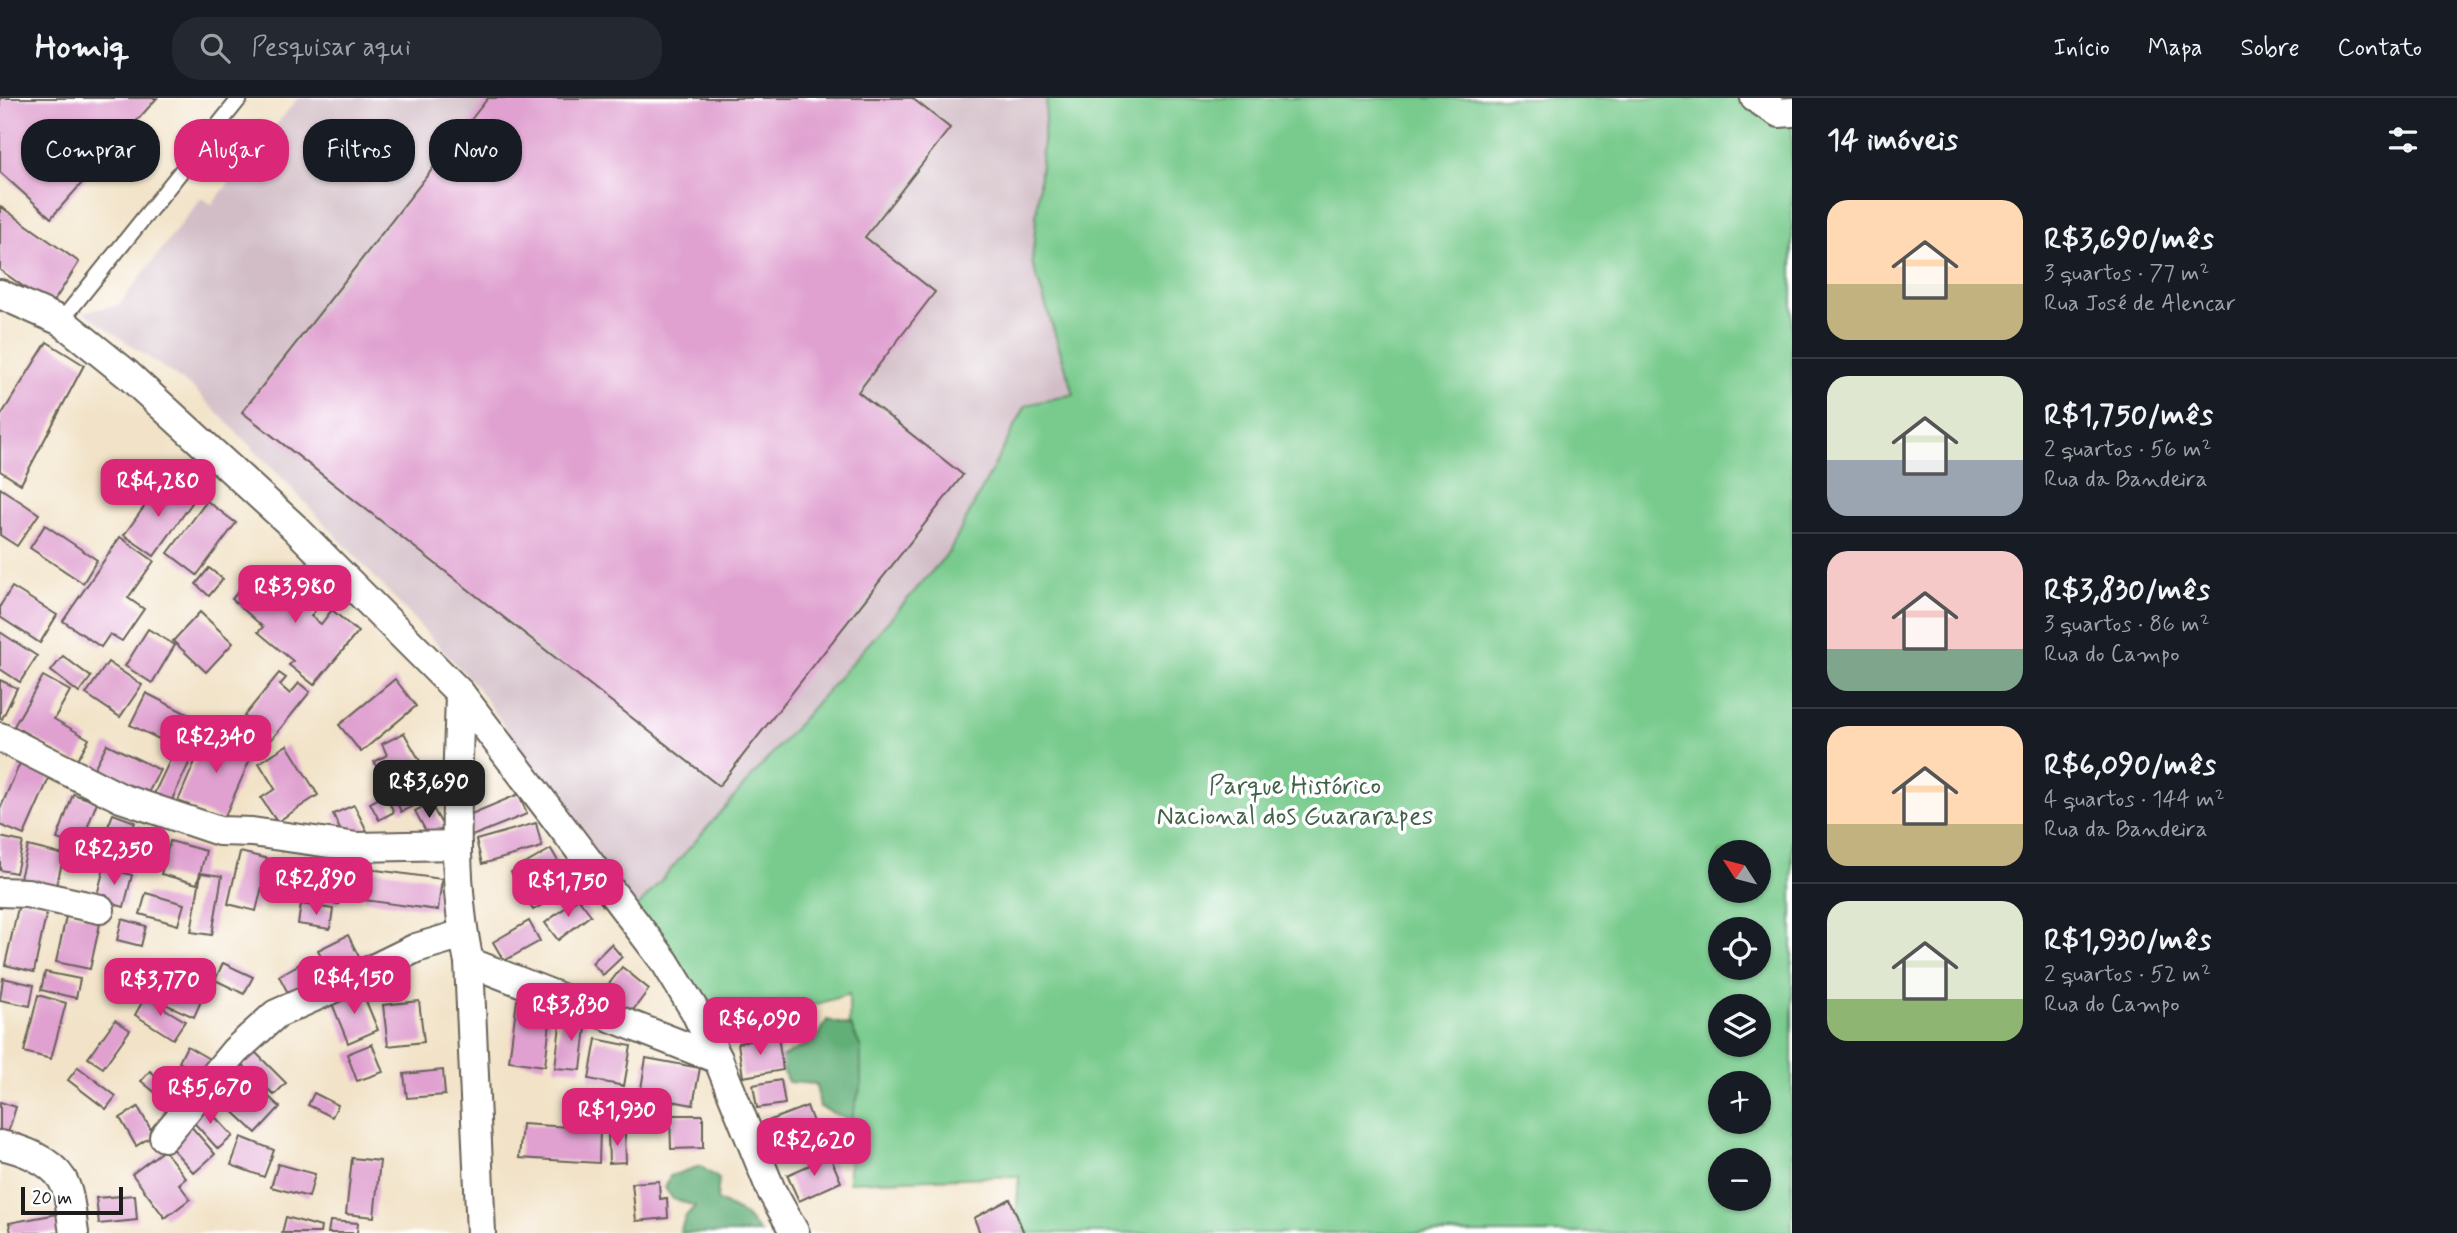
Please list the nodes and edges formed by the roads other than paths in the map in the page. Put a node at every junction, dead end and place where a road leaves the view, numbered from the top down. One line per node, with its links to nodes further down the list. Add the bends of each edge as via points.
1 (240, 98): 5 (lane)
2 (1755, 98): 3 (street, via 1779,113)
3 (1792, 112)
4 (0, 294): 5 (street)
5 (61, 321): 6 (street, via 127,374 294,527)
6 (460, 693): 8 (street); 12 (street, via 665,962)
7 (0, 737): 8 (street, via 121,798 219,831 357,846)
8 (457, 845): 11 (street)
9 (0, 892): 10 (street, via 27,893)
10 (100, 909)
11 (466, 948): 12 (street); 13 (street, via 416,947 276,1014 235,1051); 16 (street)
12 (718, 1059): 17 (street, via 771,1190)
13 (164, 1137)
14 (0, 1145): 15 (street, via 41,1160 61,1178)
15 (74, 1233)
16 (481, 1233)
17 (795, 1233)

